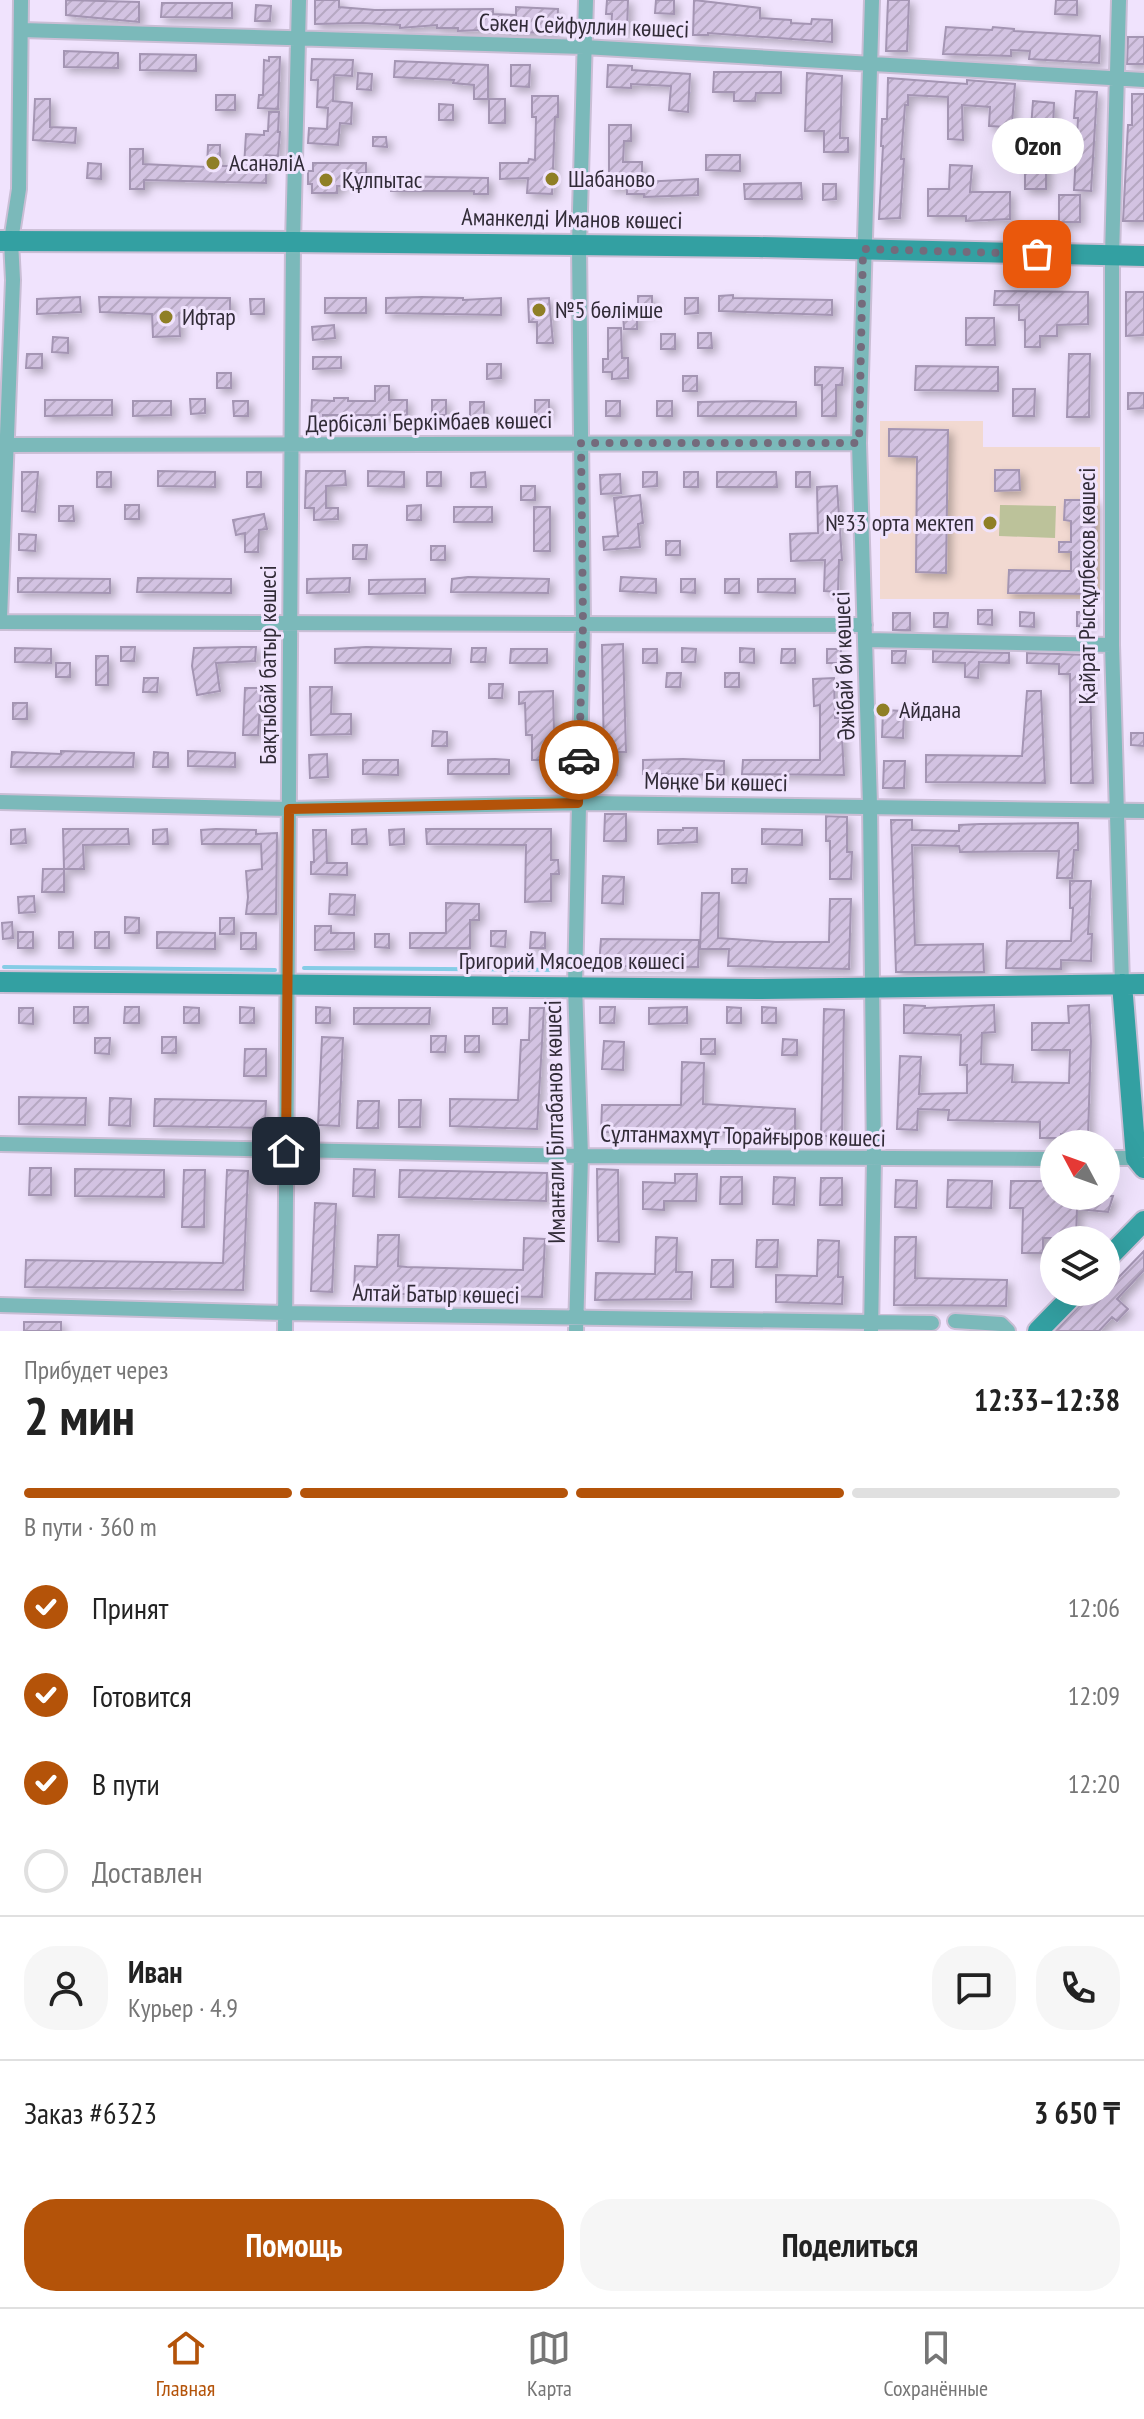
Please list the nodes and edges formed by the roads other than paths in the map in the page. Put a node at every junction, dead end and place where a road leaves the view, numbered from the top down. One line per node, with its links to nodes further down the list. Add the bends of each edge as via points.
1 (21, 0): 6 (street)
2 (299, 0): 7 (street, Бақтыбай батыр көшесі)
3 (586, 0): 8 (street, Иманғали Білтабанов көшесі)
4 (872, 0): 9 (street, Әжібай би көшесі)
5 (1119, 0): 10 (street, Қайрат Рысқұлбеков көшесі)
6 (22, 30): 7 (street, Сәкен Сейфуллин көшесі); 12 (street, via 19,189)
7 (298, 37): 8 (street, Сәкен Сейфуллин көшесі); 13 (street, Бақтыбай батыр көшесі)
8 (584, 47): 9 (street, Сәкен Сейфуллин көшесі); 14 (street, Иманғали Білтабанов көшесі)
9 (869, 62): 10 (street, Сәкен Сейфуллин көшесі); 15 (street, Әжібай би көшесі)
10 (1118, 80): 11 (street, Сәкен Сейфуллин көшесі); 16 (street, Қайрат Рысқұлбеков көшесі)
11 (1144, 80)
12 (6, 241): 13 (main road, Аманкелді Иманов көшесі); 20 (street, via 13,280)
13 (293, 242): 14 (main road, Аманкелді Иманов көшесі); 21 (street, Бақтыбай батыр көшесі)
14 (579, 245): 15 (main road, Аманкелді Иманов көшесі); 18 (street, Иманғали Білтабанов көшесі)
15 (863, 249): 16 (main road, Аманкелді Иманов көшесі); 19 (street, Әжібай би көшесі)
16 (1112, 256): 17 (main road, Аманкелді Иманов көшесі); 27 (street, Қайрат Рысқұлбеков көшесі)
17 (1144, 256)
18 (581, 443): 19 (street, Дербісәлі Беркімбаев көшесі); 21 (street, Дербісәлі Беркімбаев көшесі); 24 (street, Иманғали Білтабанов көшесі)
19 (859, 443): 25 (street, Әжібай би көшесі)
20 (3, 445): 21 (street, Дербісәлі Беркімбаев көшесі); 22 (street)
21 (292, 446): 23 (street, Бақтыбай батыр көшесі)
22 (0, 620): 23 (street)
23 (290, 623): 24 (street); 31 (street, Бақтыбай батыр көшесі)
24 (583, 624): 25 (street); 29 (street, Иманғали Білтабанов көшесі)
25 (865, 625): 26 (street, Әжібай би көшесі)
26 (866, 640): 27 (street); 30 (street, Әжібай би көшесі)
27 (1112, 645): 32 (street, Қайрат Рысқұлбеков көшесі)
28 (0, 802): 31 (street, Мөңке Би көшесі)
29 (578, 803): 30 (street, Мөңке Би көшесі); 31 (street, Мөңке Би көшесі); 38 (street, Иманғали Білтабанов көшесі)
30 (870, 805): 32 (street, Мөңке Би көшесі); 39 (street, Әжібай би көшесі)
31 (289, 809): 37 (street, Бақтыбай батыр көшесі)
32 (1117, 811): 33 (street, Мөңке Би көшесі); 35 (street, Қайрат Рысқұлбеков көшесі)
33 (1144, 811)
34 (0, 982): 37 (main road, Григорий Мясоедов көшесі)
35 (1122, 984): 36 (main road, Григорий Мясоедов көшесі); 39 (main road, Григорий Мясоедов көшесі); 46 (main road, Қайрат Рысқұлбеков көшесі)
36 (1144, 984)
37 (288, 985): 38 (main road, Григорий Мясоедов көшесі); 41 (street, Бақтыбай батыр көшесі)
38 (575, 986): 39 (main road, Григорий Мясоедов көшесі); 42 (street, Иманғали Білтабанов көшесі)
39 (871, 987): 43 (street, Әжібай би көшесі)
40 (0, 1144): 41 (street, Сұлтанмахмұт Торайғыров көшесі)
41 (286, 1151): 42 (street, Сұлтанмахмұт Торайғыров көшесі); 51 (street, Бақтыбай батыр көшесі)
42 (581, 1156): 43 (street, Сұлтанмахмұт Торайғыров көшесі); 54 (street, Иманғали Білтабанов көшесі)
43 (874, 1159): 44 (street, Сұлтанмахмұт Торайғыров көшесі); 55 (street, Әжібай би көшесі)
44 (1040, 1159)
45 (1120, 1160): 46 (street)
46 (1140, 1163)
47 (1144, 1221): 48 (main road)
48 (1120, 1246)
49 (0, 1305): 51 (street, Алтай Батыр көшесі)
50 (1062, 1306): 58 (main road)
51 (285, 1313): 54 (street, Алтай Батыр көшесі); 57 (street, Бақтыбай батыр көшесі)
52 (955, 1321): 56 (street)
53 (932, 1323): 55 (street, Алтай Батыр көшесі)
54 (576, 1324): 55 (street, Алтай Батыр көшесі)
55 (872, 1326)
56 (1004, 1328)
57 (285, 1331)
58 (1038, 1331)

